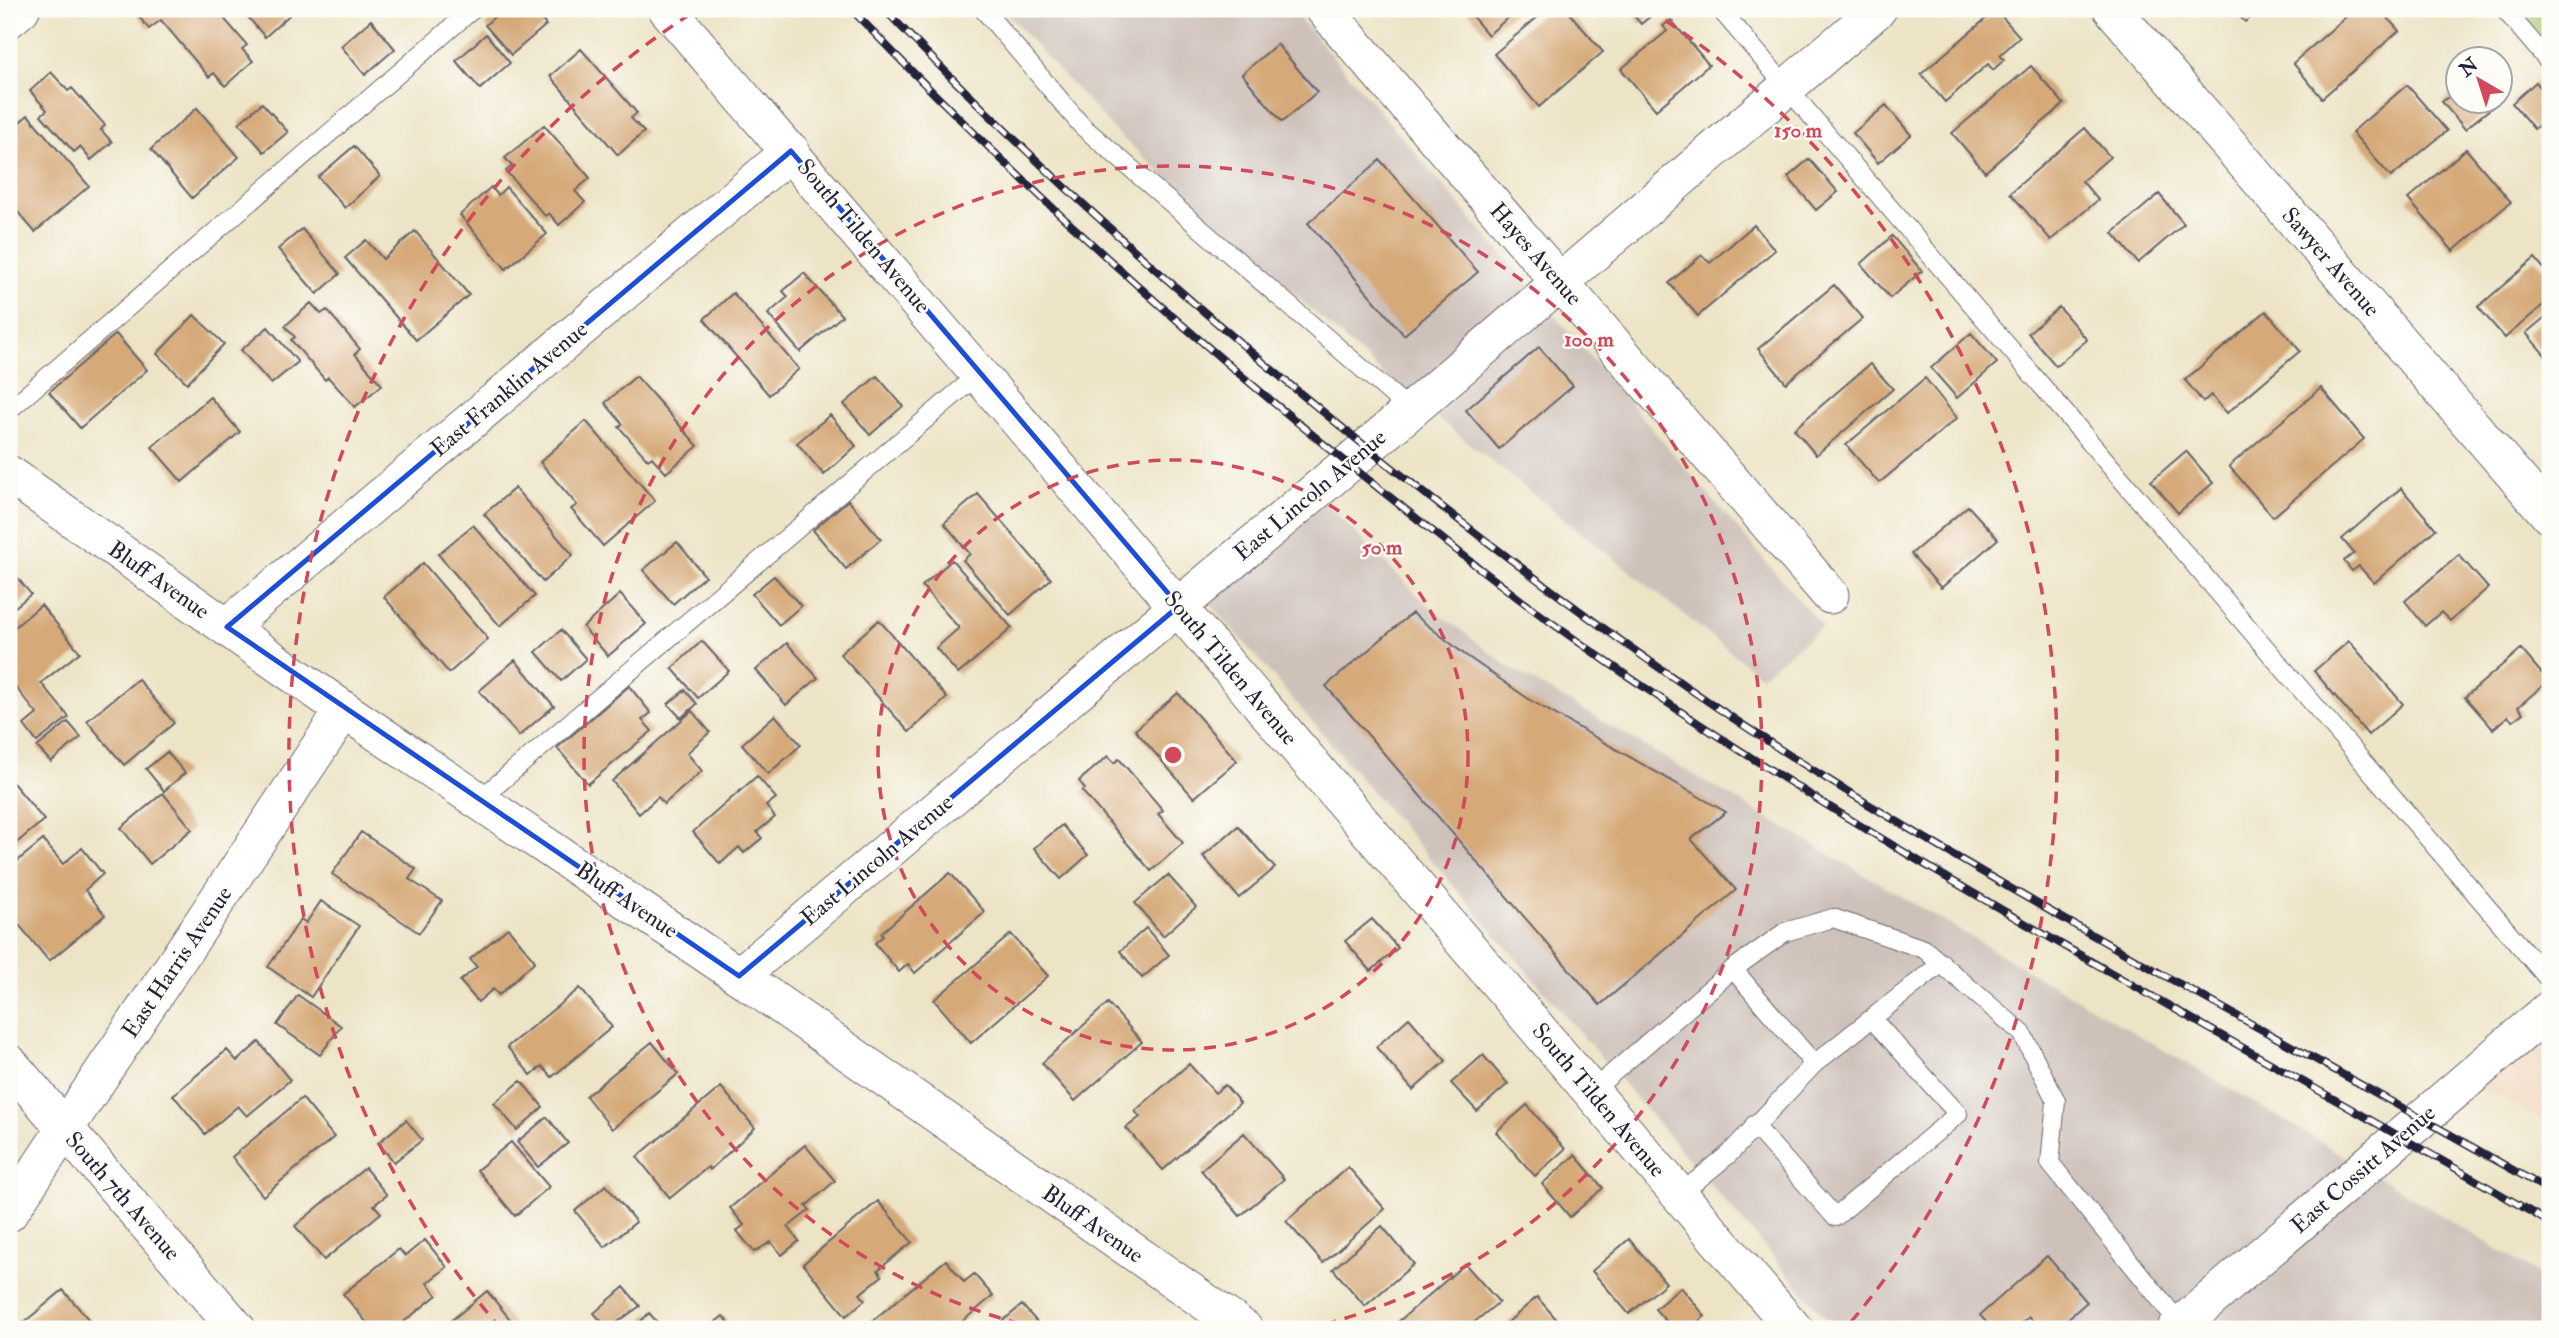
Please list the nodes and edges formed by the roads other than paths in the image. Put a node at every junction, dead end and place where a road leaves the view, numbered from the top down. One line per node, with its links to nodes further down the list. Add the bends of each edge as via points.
1 (21, 9): 10 (street)
2 (473, 9): 16 (lane)
3 (667, 9): 13 (street, South Tilden Avenue)
4 (983, 9): 17 (lane, via 1082,126)
5 (1324, 9): 14 (street, Hayes Avenue)
6 (1720, 9): 12 (lane)
7 (1878, 9): 12 (street, East Lincoln Avenue)
8 (2112, 9): 19 (street, Sawyer Avenue)
9 (2504, 9): 11 (lane)
10 (9, 19)
11 (2550, 62)
12 (1787, 86): 14 (street, East Lincoln Avenue); 28 (lane)
13 (791, 150): 15 (street, South Tilden Avenue); 22 (street, East Franklin Avenue)
14 (1560, 281): 17 (street, East Lincoln Avenue); 20 (street, Hayes Avenue)
15 (980, 373): 21 (street, South Tilden Avenue); 24 (lane)
16 (9, 410)
17 (1410, 410): 21 (street, East Lincoln Avenue)
18 (9, 474): 22 (street, Bluff Avenue)
19 (2550, 516)
20 (1830, 595)
21 (1179, 606): 27 (street, East Lincoln Avenue); 33 (street, South Tilden Avenue)
22 (227, 627): 23 (street, Bluff Avenue)
23 (344, 710): 24 (street, Bluff Avenue); 35 (street, East Harris Avenue)
24 (479, 800): 27 (street, Bluff Avenue)
25 (1942, 963): 26 (lane, via 1924,948 1833,918 1785,932); 30 (lane); 38 (lane, via 2022,1033 2056,1101 2050,1163)
26 (1733, 969): 32 (lane); 33 (lane)
27 (739, 976): 40 (street, Bluff Avenue)
28 (2550, 981)
29 (2550, 1009): 38 (street, East Cossitt Avenue)
30 (1873, 1020): 32 (lane); 34 (lane, via 1958,1114 1835,1217)
31 (9, 1063): 35 (street, South 7th Avenue)
32 (1814, 1064): 34 (lane)
33 (1591, 1091): 36 (street, South Tilden Avenue)
34 (1755, 1125): 36 (lane, via 1729,1154)
35 (65, 1129): 37 (street, East Harris Avenue); 39 (street, South 7th Avenue)
36 (1679, 1195): 41 (street, South Tilden Avenue)
37 (11, 1204)
38 (2178, 1327)
39 (237, 1329)
40 (1244, 1329)
41 (1794, 1329)

